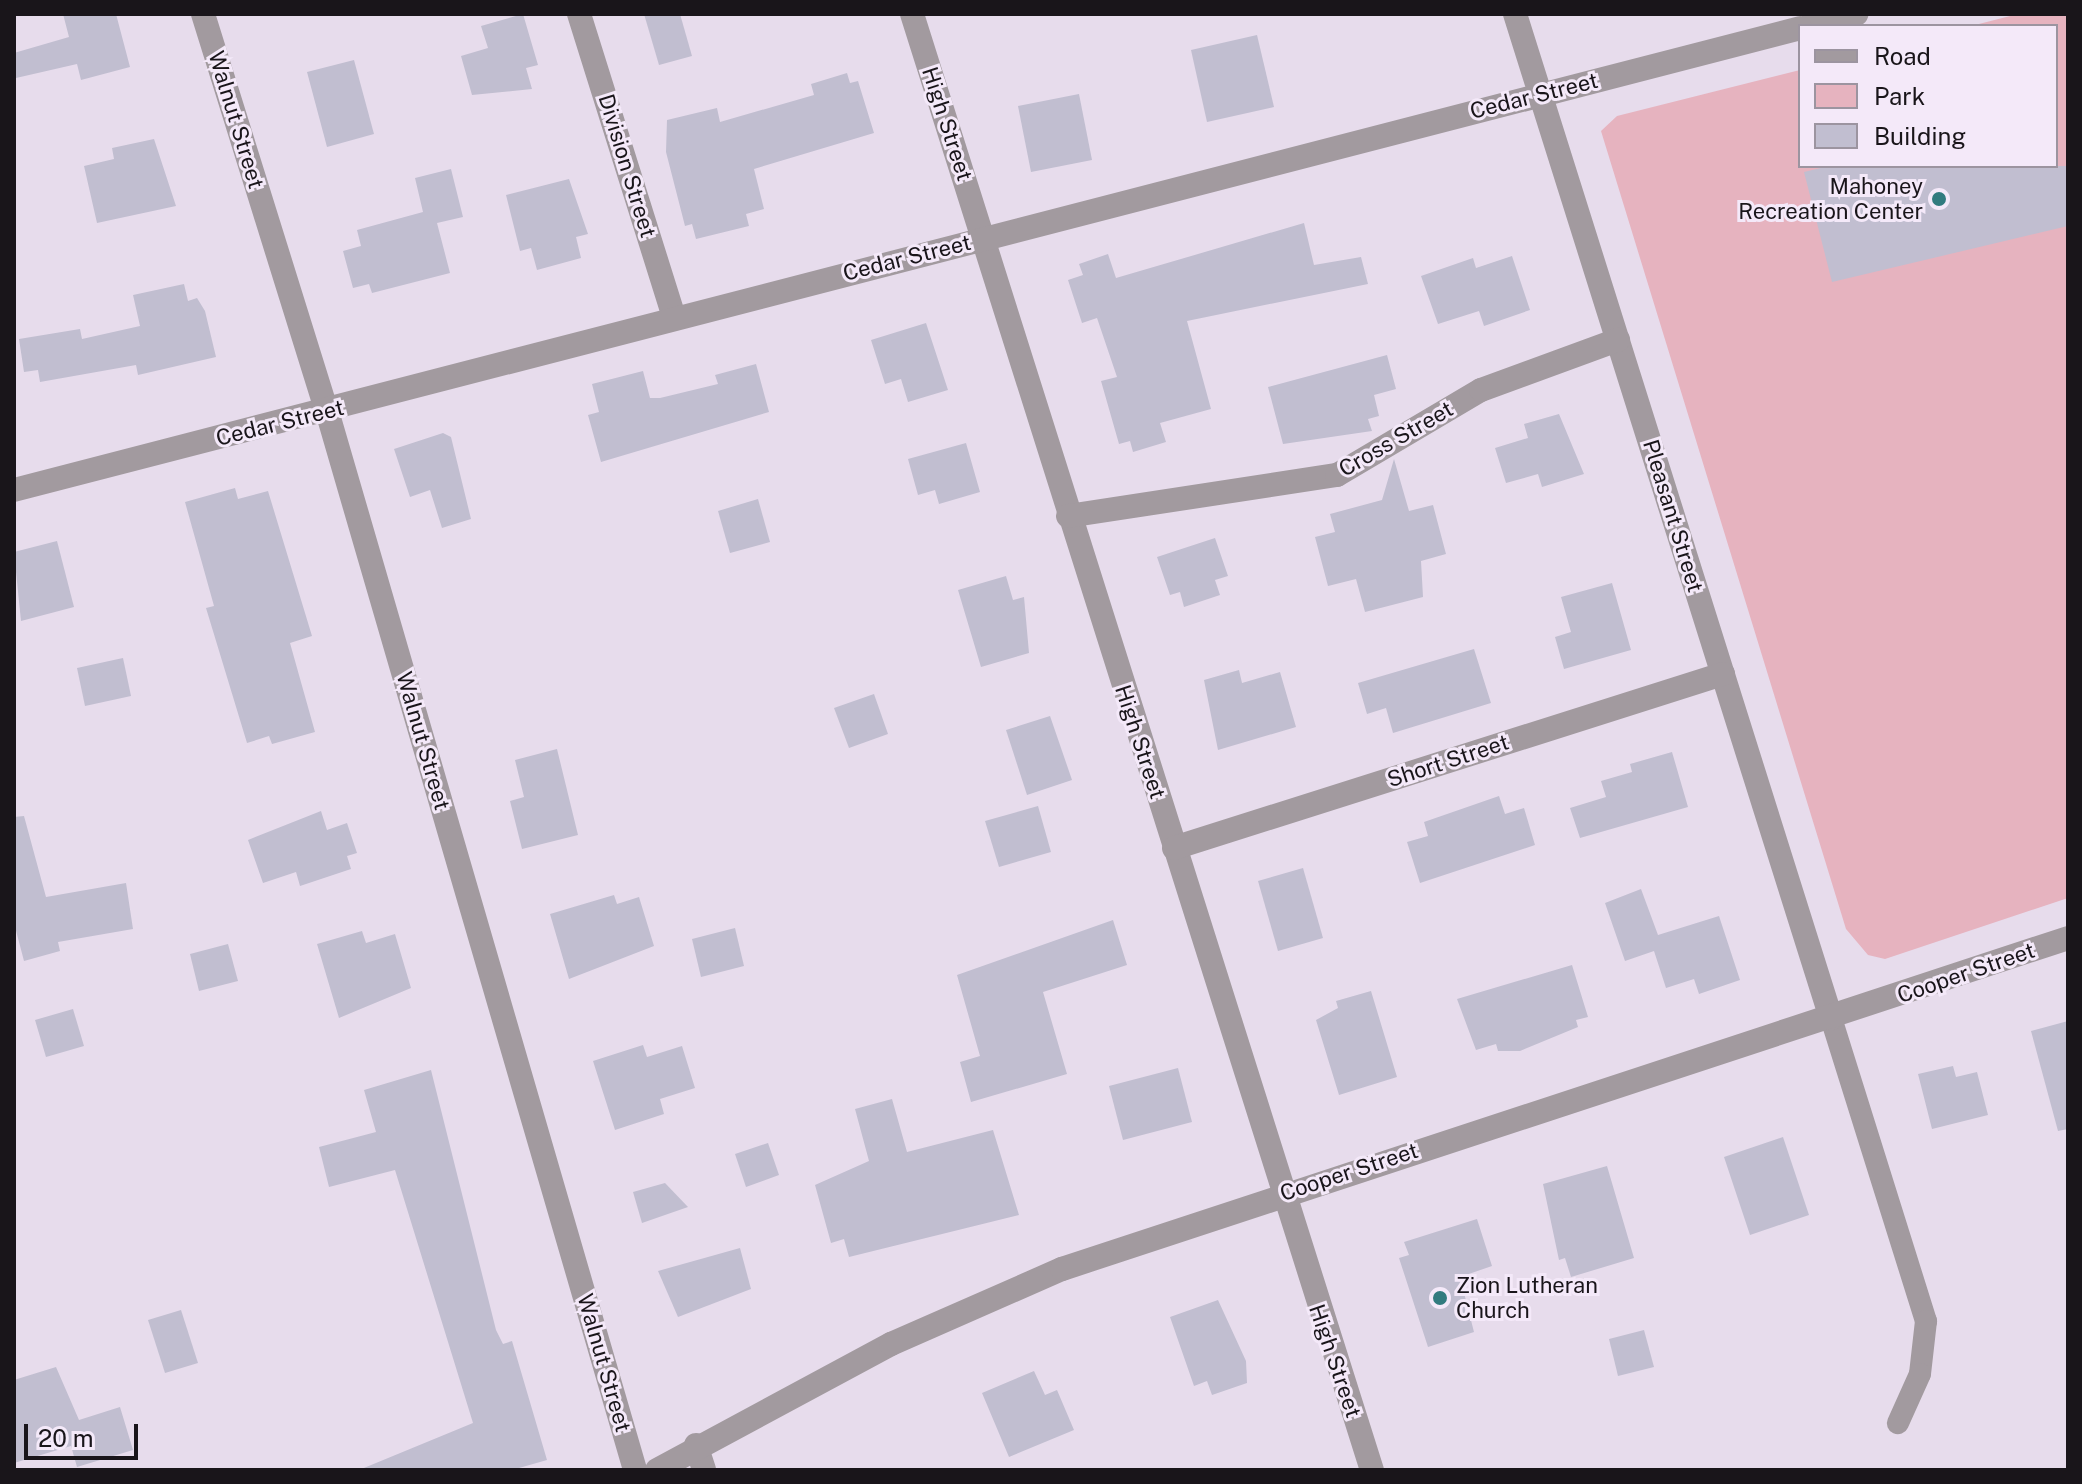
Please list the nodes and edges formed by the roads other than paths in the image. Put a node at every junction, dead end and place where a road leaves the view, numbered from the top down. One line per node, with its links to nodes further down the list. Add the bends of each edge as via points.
1 (203, 14): 12 (street, Walnut Street)
2 (579, 14): 10 (street, Division Street)
3 (912, 14): 9 (street, High Street)
4 (1515, 14): 8 (street, Pleasant Street)
5 (1856, 14): 6 (street)
6 (1817, 24)
7 (1798, 29): 8 (street, Cedar Street)
8 (1540, 95): 9 (street, Cedar Street); 11 (street, Pleasant Street)
9 (983, 239): 10 (street, Cedar Street); 14 (street, High Street)
10 (674, 318): 12 (street, Cedar Street)
11 (1618, 340): 14 (street, Cross Street, via 1481,390 1337,475); 15 (street, Pleasant Street)
12 (327, 411): 13 (street, Cedar Street); 22 (street, Walnut Street)
13 (14, 490)
14 (1068, 516): 16 (street, High Street)
15 (1723, 674): 16 (street, Short Street); 18 (street, Pleasant Street)
16 (1174, 848): 19 (street, High Street)
17 (2068, 938): 18 (street, Cooper Street)
18 (1831, 1018): 19 (street, Cooper Street); 20 (lane, via 1926,1321 1920,1374)
19 (1279, 1195): 21 (street, Cooper Street, via 1062,1269 891,1344); 25 (street, High Street)
20 (1898, 1423)
21 (696, 1445): 23 (street, Cooper Street); 24 (street)
22 (635, 1470)
23 (657, 1470)
24 (704, 1470)
25 (1372, 1470)

